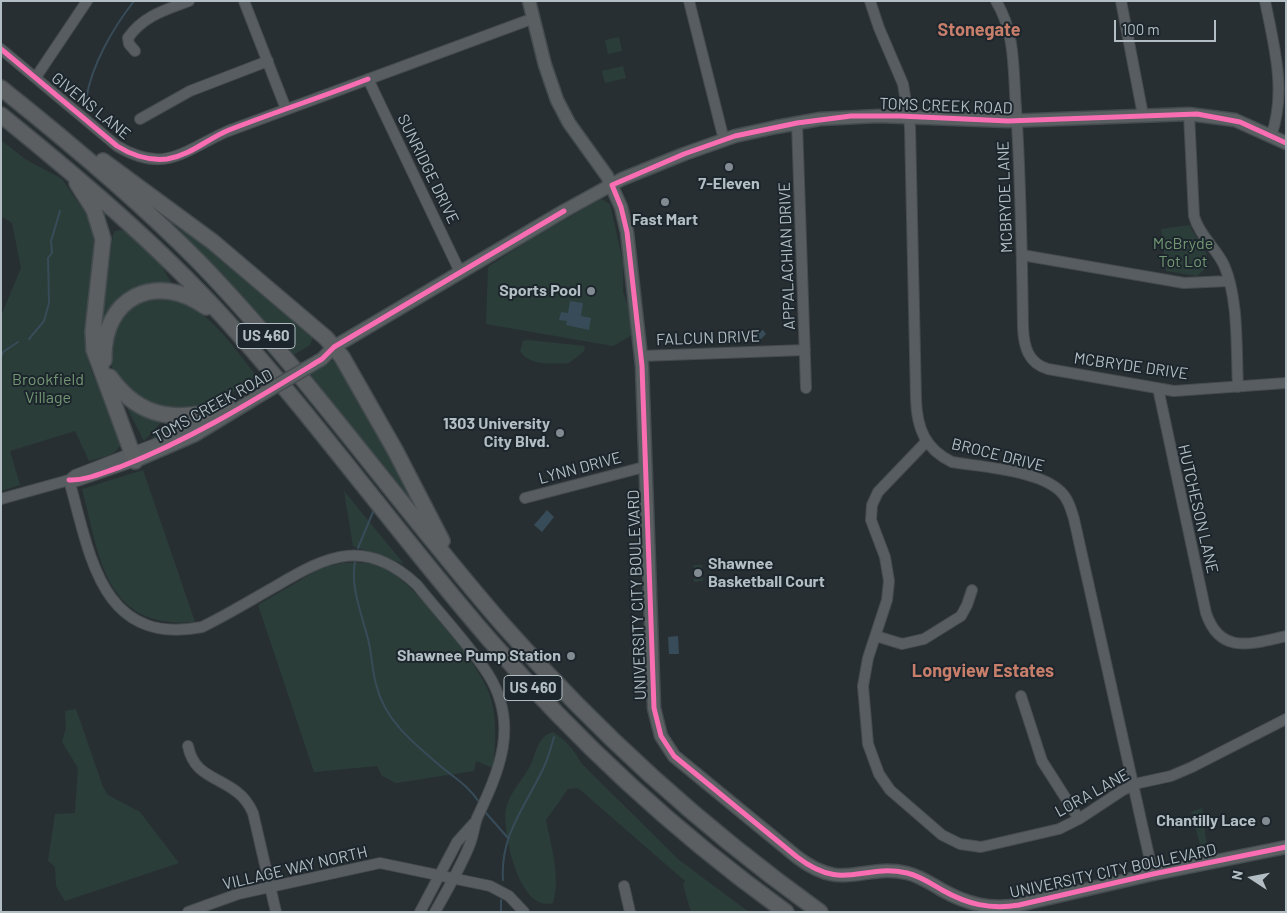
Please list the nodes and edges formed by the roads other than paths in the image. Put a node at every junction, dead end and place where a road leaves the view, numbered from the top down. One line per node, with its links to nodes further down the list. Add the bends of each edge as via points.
1 (87, 1): 14 (street)
2 (190, 1): 12 (street, via 142,22 128,38 128,44)
3 (244, 1): 13 (street)
4 (530, 1): 10 (main road, UNIVERSITY CITY BOULEVARD)
5 (690, 1): 27 (street)
6 (870, 1): 21 (street, BROCE DRIVE, via 903,84)
7 (996, 1): 23 (street, MCBRYDE LANE, via 1010,33)
8 (1121, 1): 20 (street)
9 (1265, 1): 26 (street, via 1281,98 1279,117)
10 (534, 18): 15 (street, GIVENS LANE); 30 (main road, UNIVERSITY CITY BOULEVARD, via 559,105)
11 (1, 49): 14 (street, GIVENS LANE)
12 (135, 51)
13 (268, 61): 17 (street); 22 (street, via 190,91)
14 (36, 78): 17 (street, GIVENS LANE, via 117,146 144,158 176,157 228,131)
15 (368, 79): 17 (street, GIVENS LANE); 32 (street, SUNRIDGE DRIVE)
16 (1, 88): 25 (highway, US 460)
17 (286, 110)
18 (1189, 114): 20 (main road, TOMS CREEK ROAD); 26 (main road, TOMS CREEK ROAD, via 1235,120); 33 (street, via 1195,219 1223,264)
19 (1, 115): 29 (highway, US 460)
20 (1144, 115): 23 (main road, TOMS CREEK ROAD)
21 (908, 116): 23 (main road, TOMS CREEK ROAD); 24 (main road, TOMS CREEK ROAD, via 851,116); 46 (street, BROCE DRIVE, via 916,410)
22 (140, 119)
23 (1017, 121): 31 (street, MCBRYDE LANE)
24 (797, 123): 27 (main road, TOMS CREEK ROAD); 36 (street, APPALACHIAN DRIVE)
25 (49, 126): 35 (highway, via 88,150 213,242 319,330); 52 (highway, US 460, via 198,261 301,376)
26 (1271, 136): 28 (main road, TOMS CREEK ROAD)
27 (724, 140): 30 (main road, TOMS CREEK ROAD, via 677,156)
28 (1286, 143)
29 (62, 164): 34 (highway, US 460, via 126,220); 47 (highway, via 94,210 102,232 94,350)
30 (612, 185): 32 (main road, TOMS CREEK ROAD); 37 (main road, UNIVERSITY CITY BOULEVARD, via 627,232)
31 (1022, 255): 33 (street, via 1184,283); 38 (street, MCBRYDE LANE, via 1023,336)
32 (460, 272): 35 (main road, TOMS CREEK ROAD)
33 (1229, 282): 41 (street)
34 (228, 323): 39 (highway, via 184,294 161,290 138,294 115,312 107,327 103,344); 74 (highway, US 460, via 488,638 543,699 588,746 653,805)
35 (334, 347): 44 (main road, TOMS CREEK ROAD, bridge); 52 (highway, via 395,450)
36 (805, 350): 37 (street, FALCUN DRIVE); 42 (street, APPALACHIAN DRIVE)
37 (641, 356): 48 (main road, UNIVERSITY CITY BOULEVARD)
38 (1033, 362): 43 (street, MCBRYDE DRIVE, via 1048,369)
39 (110, 377): 45 (highway, via 135,403 159,414 194,416); 47 (highway)
40 (1286, 383): 41 (street, MCBRYDE DRIVE)
41 (1238, 387): 43 (street, MCBRYDE DRIVE, via 1186,391)
42 (806, 388)
43 (1158, 388): 55 (street, HUTCHESON LANE, via 1206,613 1216,634 1230,642 1246,644)
44 (257, 393): 45 (main road, TOMS CREEK ROAD); 47 (main road, TOMS CREEK ROAD, via 195,435)
45 (228, 407): 47 (street, TOMS CREEK ROAD)
46 (926, 442): 54 (street, LORA LANE, via 878,492 872,505 871,520 885,557 889,581); 59 (street, BROCE DRIVE, via 938,455 952,462 1029,476 1052,485 1064,496 1074,519)
47 (139, 455): 49 (street, TOMS CREEK ROAD, via 75,475)
48 (644, 468): 50 (street, LYNN DRIVE); 63 (main road, UNIVERSITY CITY BOULEVARD, via 654,708 661,736 681,763 796,857 819,871 840,876 884,871 908,874 966,902 994,907 1019,905)
49 (69, 480): 51 (street, TOMS CREEK ROAD); 61 (street, via 100,582 122,611 148,626 182,631 202,627 330,558 370,557 388,562 404,573 488,674 502,708 503,751 499,772)
50 (525, 498)
51 (1, 499)
52 (457, 569): 75 (highway, US 460, via 557,683 633,759 730,844)
53 (972, 590): 54 (street, via 961,616 924,640 902,644)
54 (876, 636): 60 (street, LORA LANE, via 864,675 865,714 871,757 890,790 942,835 973,847 1059,829)
55 (1286, 636)
56 (1021, 696): 60 (street, via 1042,762)
57 (1286, 719): 59 (street, LORA LANE, via 1192,768)
58 (188, 746): 66 (street, via 190,756 199,768 212,779 236,790 246,800 256,822)
59 (1133, 786): 60 (street, LORA LANE); 63 (street, BROCE DRIVE)
60 (1079, 819)
61 (476, 820): 64 (street, via 457,842); 65 (street, via 470,844)
62 (1286, 847): 63 (main road, UNIVERSITY CITY BOULEVARD)
63 (1153, 874)
64 (439, 875): 65 (street, VILLAGE WAY NORTH); 66 (street, VILLAGE WAY NORTH, via 389,864 368,864); 70 (street)
65 (453, 878): 71 (street); 72 (street, VILLAGE WAY NORTH, via 499,890)
66 (271, 886): 68 (street, VILLAGE WAY NORTH); 69 (street)
67 (624, 886): 73 (street)
68 (188, 912)
69 (276, 912)
70 (420, 912)
71 (435, 912)
72 (524, 912)
73 (630, 912)
74 (786, 912)
75 (820, 912)

